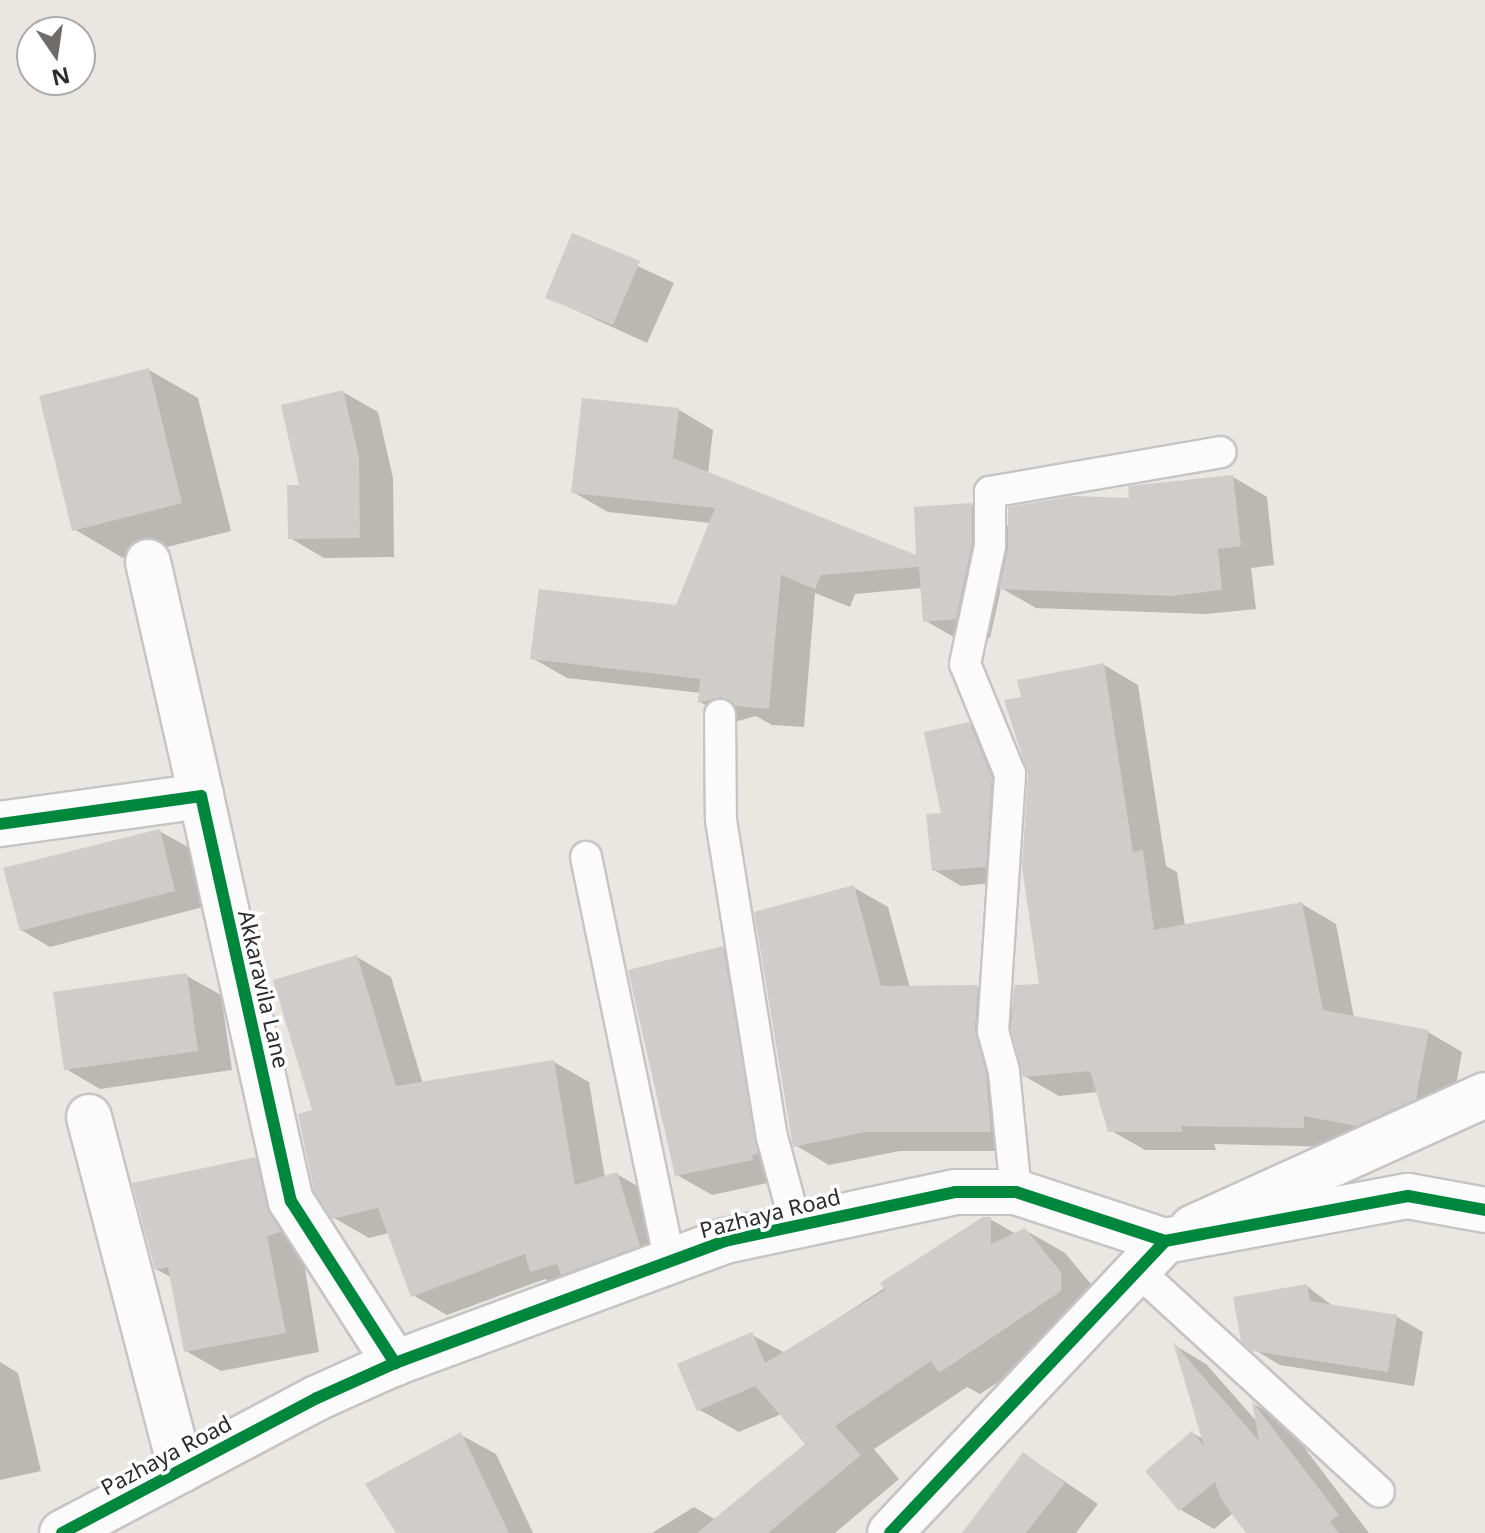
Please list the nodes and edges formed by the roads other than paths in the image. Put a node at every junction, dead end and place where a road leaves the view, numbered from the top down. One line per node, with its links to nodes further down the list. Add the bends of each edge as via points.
1 (1221, 452): 9 (lane, via 990,492 990,546 965,664 1010,774 993,1031 1004,1071)
2 (148, 562): 4 (street, Akkaravila Lane)
3 (720, 715): 11 (lane, via 725,851 772,1137)
4 (201, 796): 5 (street); 14 (street, Akkaravila Lane, via 291,1201)
5 (0, 824)
6 (586, 857): 13 (lane)
7 (1485, 1095): 12 (street)
8 (89, 1117): 15 (street)
9 (1016, 1192): 11 (street, Pazhaya Road, via 955,1192); 12 (street, Pazhaya Road)
10 (1485, 1210): 12 (street, Pazhaya Road, via 1408,1196)
11 (796, 1226): 13 (street, Pazhaya Road, via 725,1241)
12 (1151, 1256): 16 (lane); 18 (street)
13 (670, 1261): 14 (street, Pazhaya Road)
14 (395, 1363): 15 (street, Pazhaya Road)
15 (181, 1470): 17 (street, Pazhaya Road)
16 (1379, 1492)
17 (62, 1533)
18 (890, 1533)

